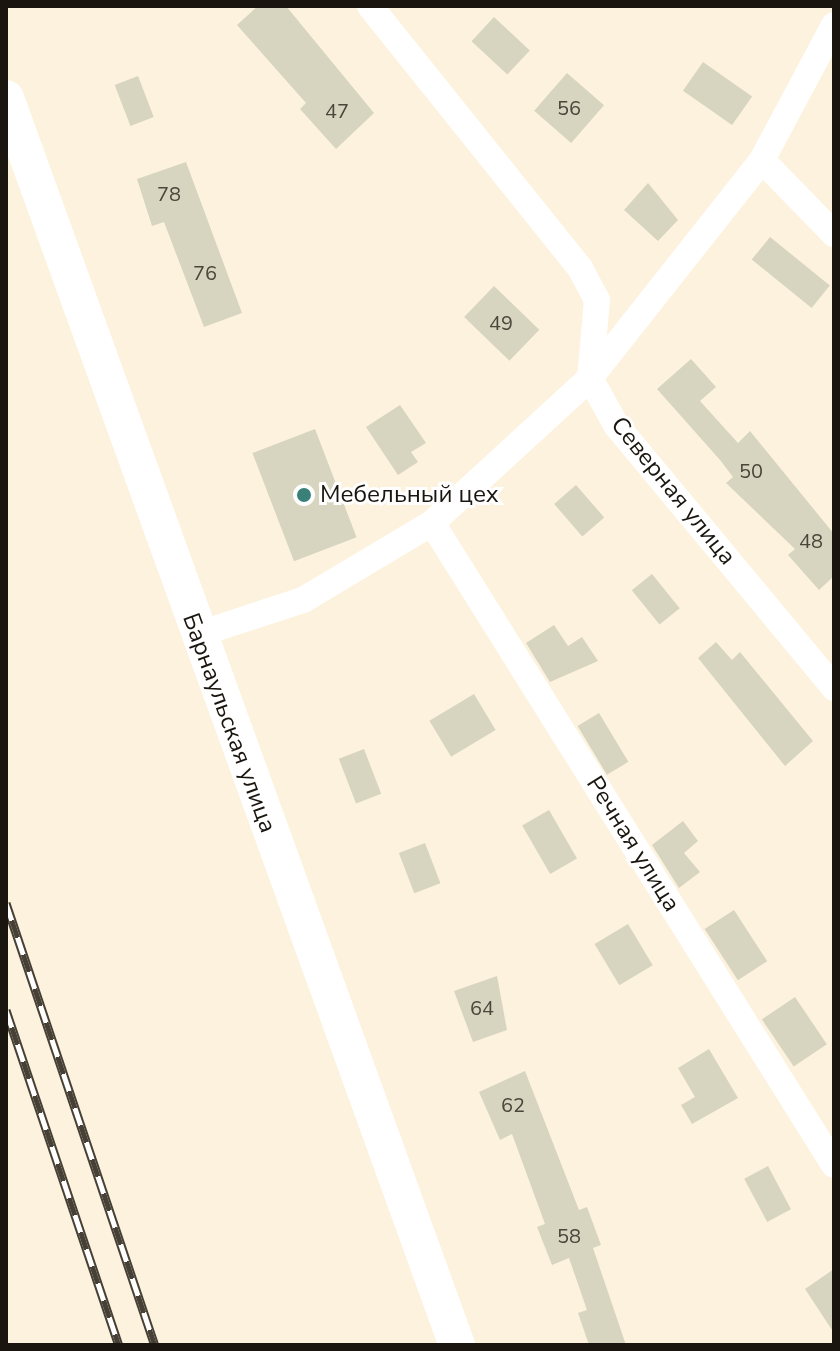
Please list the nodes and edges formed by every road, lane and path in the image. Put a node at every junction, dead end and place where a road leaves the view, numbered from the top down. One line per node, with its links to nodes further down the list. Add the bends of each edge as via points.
1 (370, 6): 6 (street, via 580,268 597,300)
2 (834, 25): 4 (street)
3 (6, 98): 8 (street, Барнаульская улица)
4 (762, 160): 5 (street); 6 (street)
5 (834, 234)
6 (590, 378): 7 (street); 9 (street, Северная улица, via 616,425)
7 (432, 523): 8 (street, via 303,600); 10 (street, Речная улица)
8 (196, 635): 11 (street, Барнаульская улица)
9 (834, 688)
10 (834, 1165)
11 (457, 1345)

